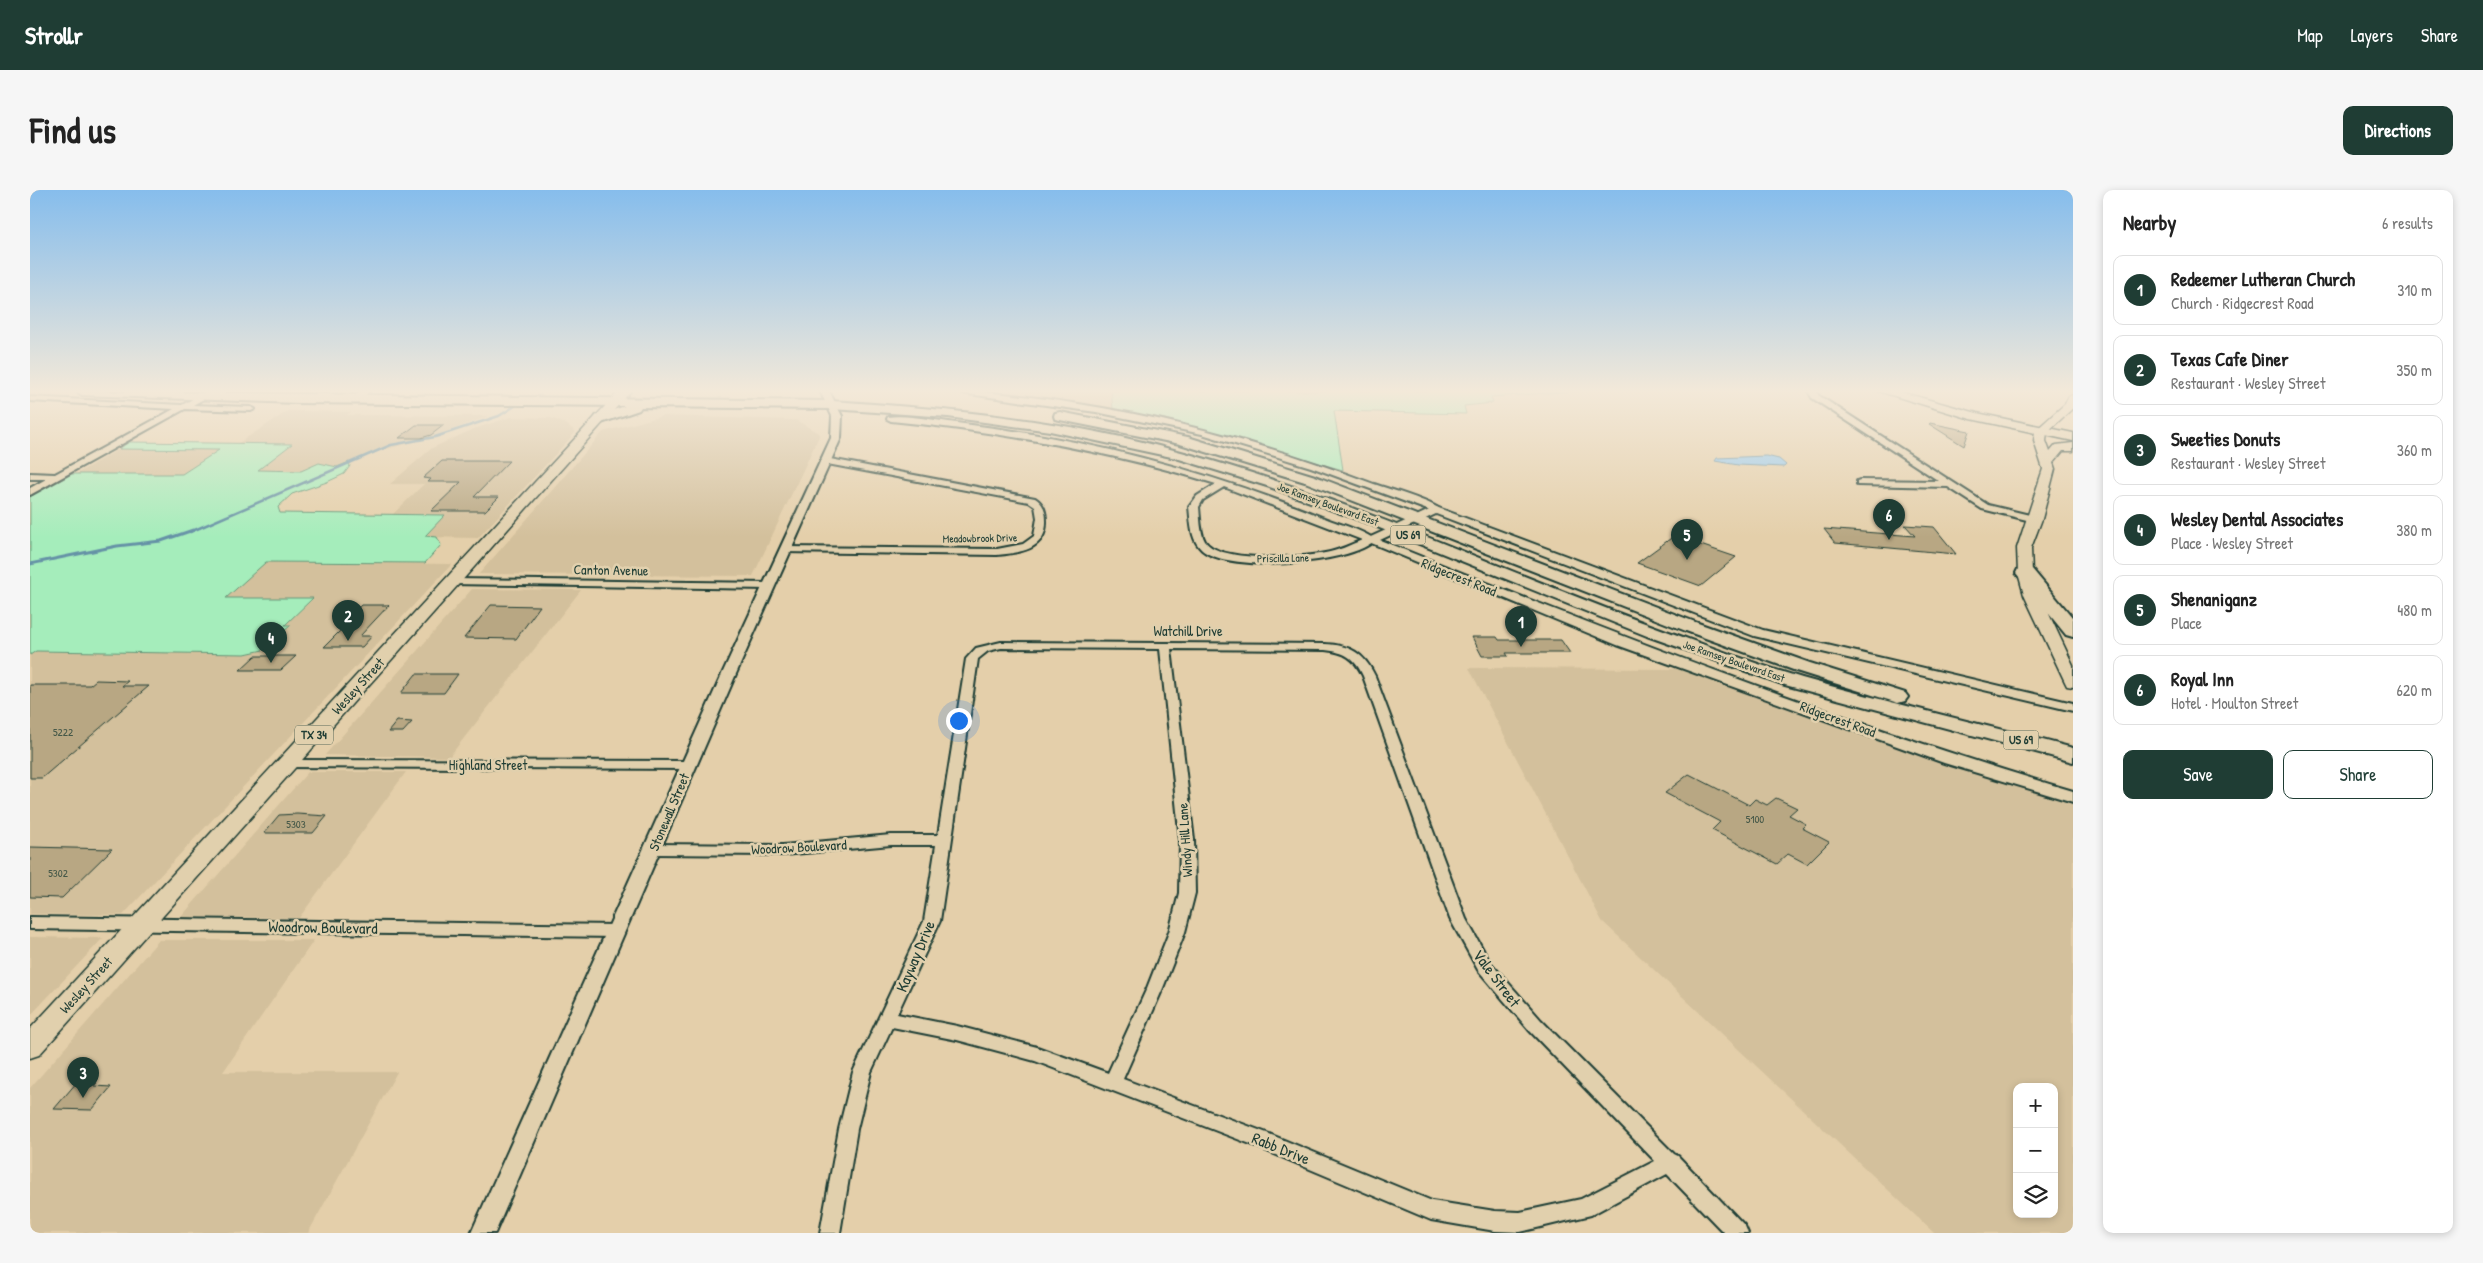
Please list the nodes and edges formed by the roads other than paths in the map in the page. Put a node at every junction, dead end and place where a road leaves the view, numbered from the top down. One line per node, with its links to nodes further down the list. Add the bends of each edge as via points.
1 (123, 440): 16 (street)
2 (583, 440): 28 (main road, Wesley Street / TX 34)
3 (835, 440): 13 (street, Stonewall Street)
4 (1043, 440): 11 (street, Ridgecrest Road)
5 (1068, 440): 11 (street)
6 (1109, 440): 24 (highway, Joe Ramsey Boulevard East / US 69, via 1234,471)
7 (1183, 440): 23 (highway, Joe Ramsey Boulevard East / US 69, via 1272,466)
8 (1232, 440): 21 (street)
9 (1882, 440): 19 (street)
10 (2040, 440): 14 (main road)
11 (1064, 443): 17 (street, Ridgecrest Road)
12 (2073, 444): 14 (main road, via 2060,448)
13 (825, 461): 26 (street, Stonewall Street); 26 (street, Meadowbrook Drive, via 1032,500 1041,510 1037,539 1020,551)
14 (2048, 462): 22 (main road, via 2047,482)
15 (30, 476): 16 (street)
16 (57, 477): 20 (street)
17 (1223, 483): 25 (street, Ridgecrest Road); 25 (street, Priscilla Lane, via 1200,498 1194,508 1202,546 1214,554 1233,558 1318,558)
18 (1860, 483): 19 (street)
19 (1950, 484): 22 (street, via 1985,507)
20 (30, 492)
21 (1436, 510): 23 (street, Priscilla Lane); 35 (street, via 1759,633)
22 (2035, 519): 27 (main road, via 2024,548)
23 (1414, 520): 24 (street, Priscilla Lane); 36 (highway, Joe Ramsey Boulevard East / US 69, via 1692,627 1803,668 1919,704)
24 (1394, 529): 25 (street, Priscilla Lane); 36 (highway, Joe Ramsey Boulevard East / US 69, via 1617,618 1792,681 1922,717)
25 (1370, 540): 40 (street, Ridgecrest Road, via 1622,642 1950,760)
26 (785, 550): 29 (street, Stonewall Street)
27 (2025, 572): 30 (highway); 34 (main road, via 2032,595)
28 (453, 582): 29 (street, Canton Avenue); 38 (main road, Wesley Street / TX 34)
29 (769, 586): 39 (street, Stonewall Street)
30 (2073, 631)
31 (1015, 645): 32 (street, Watchill Drive); 41 (street, Kayway Drive, via 984,648 972,659)
32 (1165, 646): 33 (street, Watchill Drive, via 1325,647 1338,648); 48 (street, Windy Hill Lane, via 1187,840 1187,893 1162,972)
33 (1359, 657): 49 (street, Vale Street, via 1458,919 1484,966 1535,1025)
34 (2073, 682)
35 (2073, 707)
36 (1969, 726): 37 (highway, US 69)
37 (2073, 755)
38 (287, 764): 39 (street, Highland Street); 44 (main road, Wesley Street / TX 34)
39 (689, 765): 42 (street, Stonewall Street)
40 (2073, 797)
41 (945, 840): 42 (street, Woodrow Boulevard, via 891,840 782,850); 46 (street, Kayway Drive, via 932,921)
42 (653, 849): 45 (street, Stonewall Street)
43 (30, 923): 44 (street, Woodrow Boulevard)
44 (141, 924): 45 (street, Woodrow Boulevard); 47 (main road, Wesley Street / TX 34)
45 (616, 931): 50 (street, Stonewall Street)
46 (887, 1019): 48 (street, Rabb Drive, via 1037,1054); 51 (street, Kayway Drive, via 857,1089)
47 (30, 1047)
48 (1113, 1081): 49 (street, Rabb Drive, via 1431,1210 1496,1221 1520,1222 1584,1208)
49 (1671, 1162): 52 (street, Vale Street)
50 (483, 1233)
51 (830, 1233)
52 (1738, 1233)

